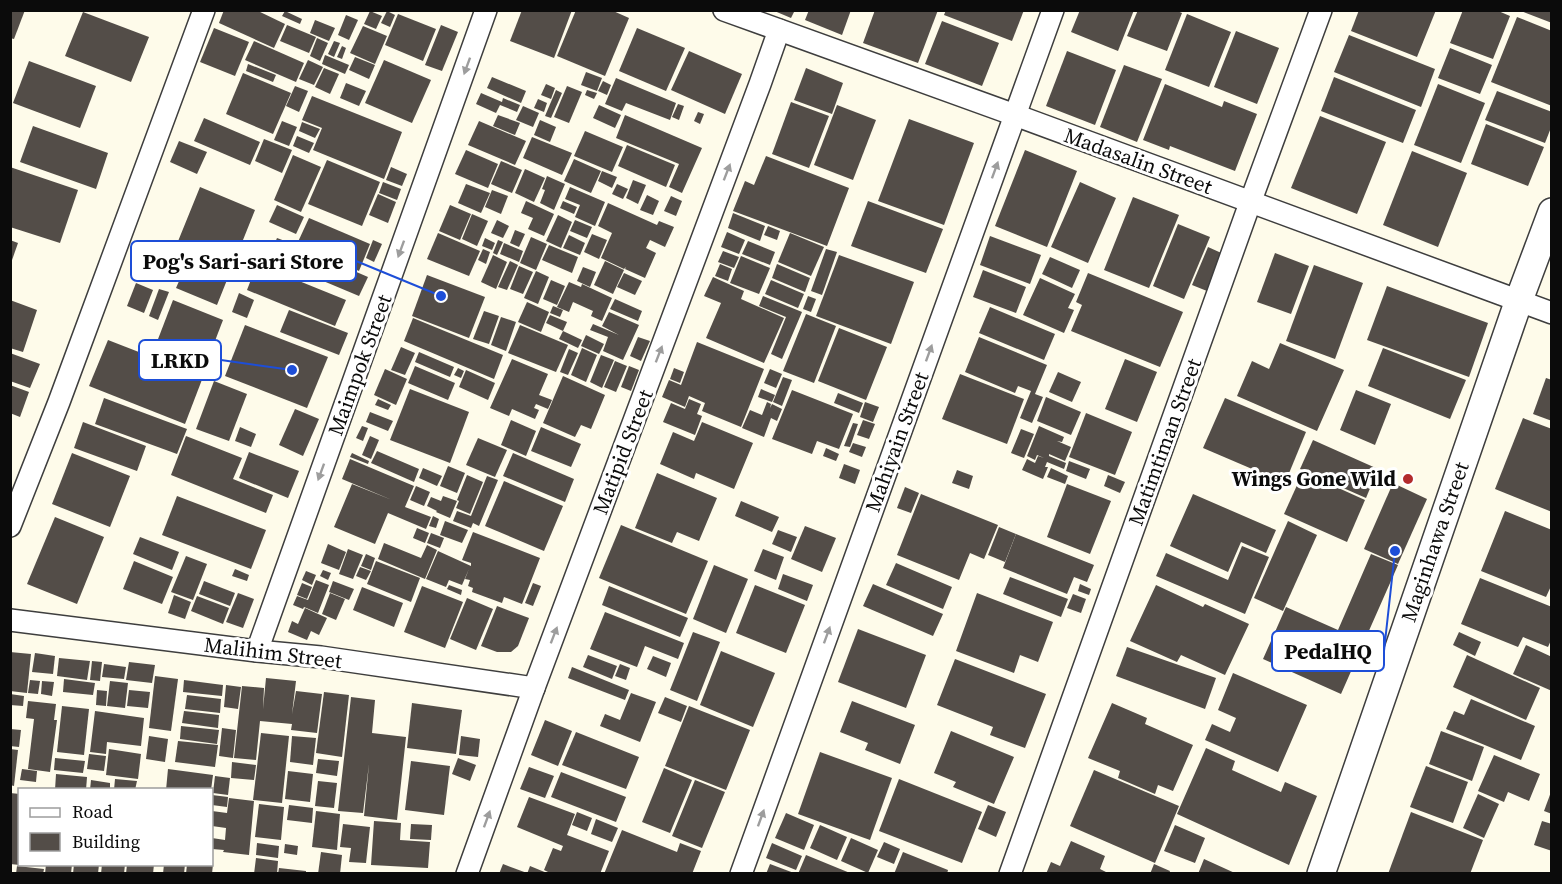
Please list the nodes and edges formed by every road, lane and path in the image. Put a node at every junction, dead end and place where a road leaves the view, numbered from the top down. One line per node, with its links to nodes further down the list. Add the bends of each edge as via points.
1 (204, 10): 12 (street)
2 (486, 10): 14 (street, Maimpok Street, one-way to 14)
3 (723, 10): 6 (street, Madasalin Street)
4 (1053, 10): 7 (street, Mahiyain Street)
5 (1321, 10): 8 (street, Matimtiman Street)
6 (779, 30): 7 (street, Madasalin Street); 15 (street, Matipid Street, one-way to 6)
7 (1015, 115): 8 (street, Madasalin Street); 17 (street, Mahiyain Street, one-way to 7)
8 (1250, 203): 10 (street, Madasalin Street); 18 (street, Matimtiman Street)
9 (1551, 212): 10 (street, Maginhawa Street)
10 (1519, 300): 11 (street, Madasalin Street); 19 (street, Maginhawa Street)
11 (1551, 313)
12 (10, 526)
13 (10, 620): 14 (street, Malihim Street)
14 (257, 651): 15 (street, Malihim Street)
15 (534, 688): 16 (street, Matipid Street, one-way to 15)
16 (467, 873)
17 (741, 873)
18 (1011, 873)
19 (1321, 873)

